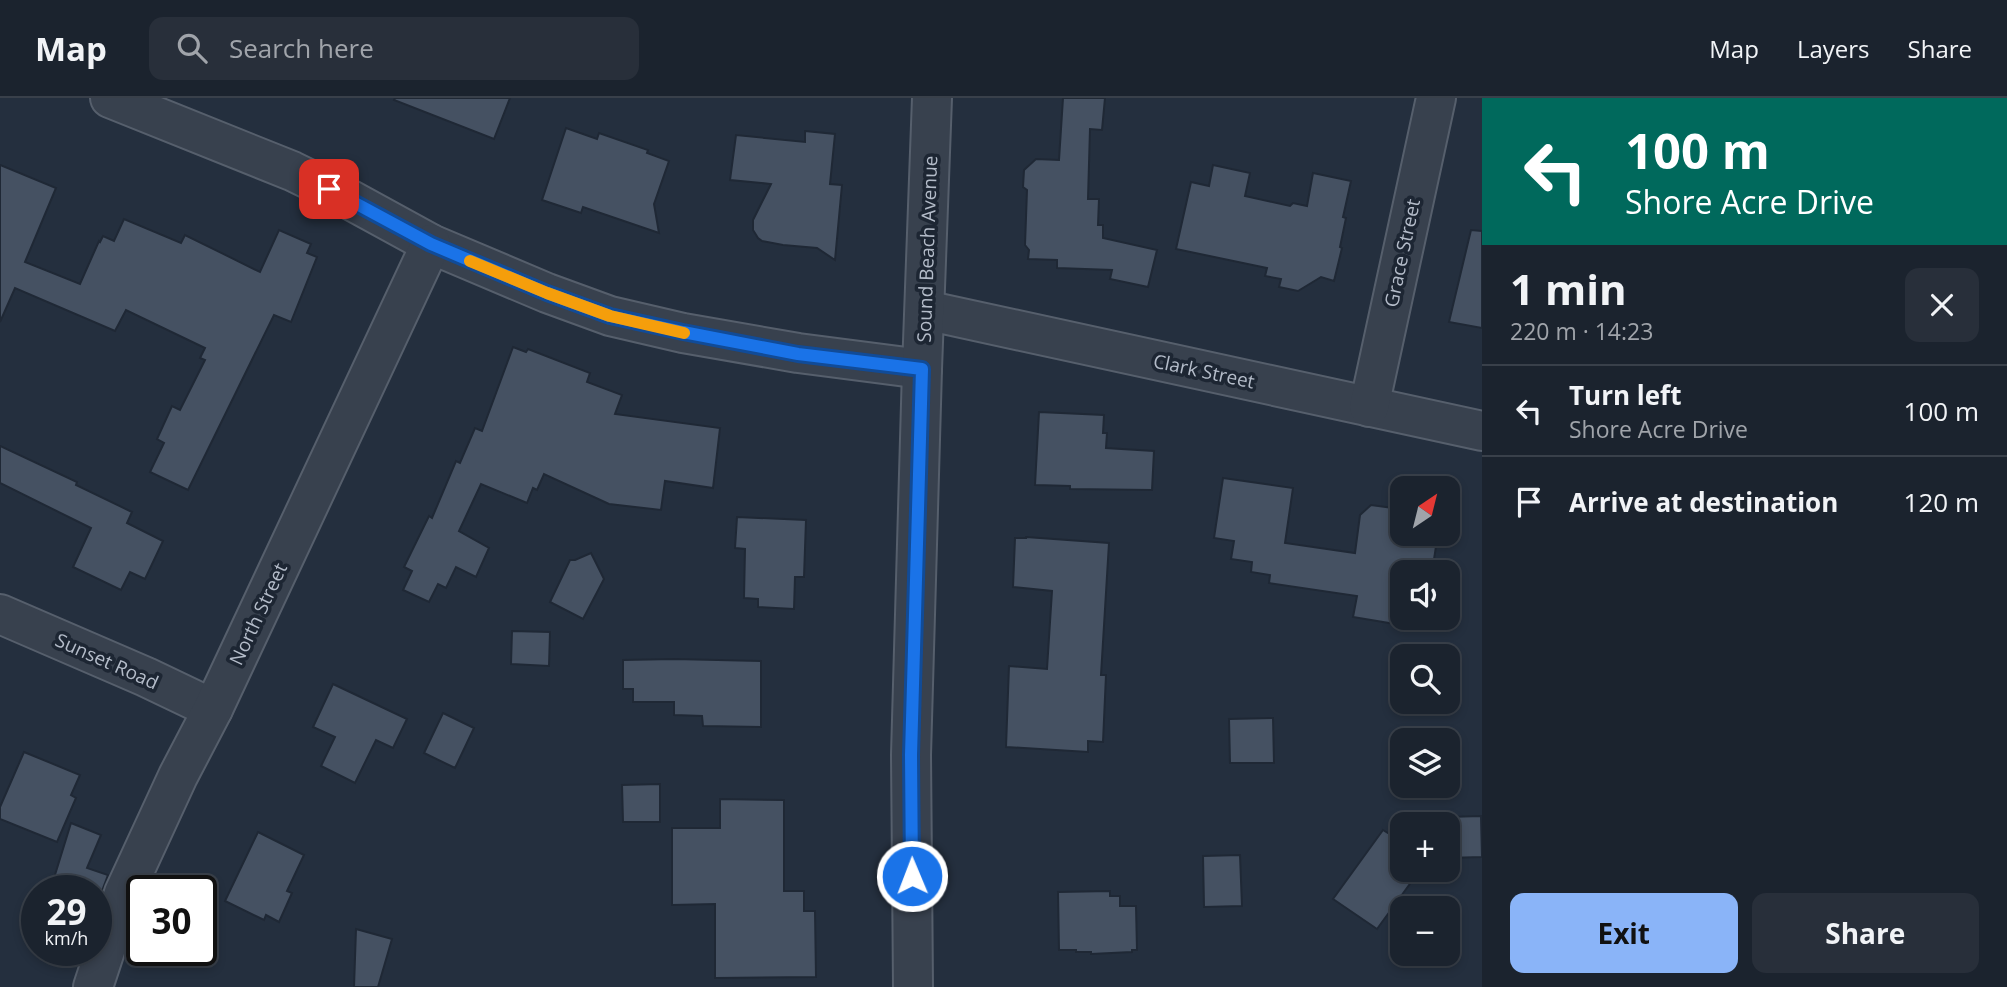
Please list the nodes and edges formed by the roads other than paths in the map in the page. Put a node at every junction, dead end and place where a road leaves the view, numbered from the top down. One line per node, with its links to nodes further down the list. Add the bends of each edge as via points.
1 (110, 98): 4 (street, via 292,171)
2 (932, 98): 5 (street, Sound Beach Avenue)
3 (1436, 98): 7 (street, Grace Street)
4 (431, 244): 6 (street, via 610,316 798,354); 10 (street, North Street)
5 (925, 310): 6 (street, Sound Beach Avenue); 7 (street, Clark Street)
6 (922, 369): 12 (street, Sound Beach Avenue, via 911,755)
7 (1369, 407): 8 (street, Clark Street)
8 (1482, 432)
9 (0, 614): 10 (street, Sunset Road)
10 (213, 709): 11 (street, North Street, via 124,892)
11 (93, 987)
12 (914, 987)

